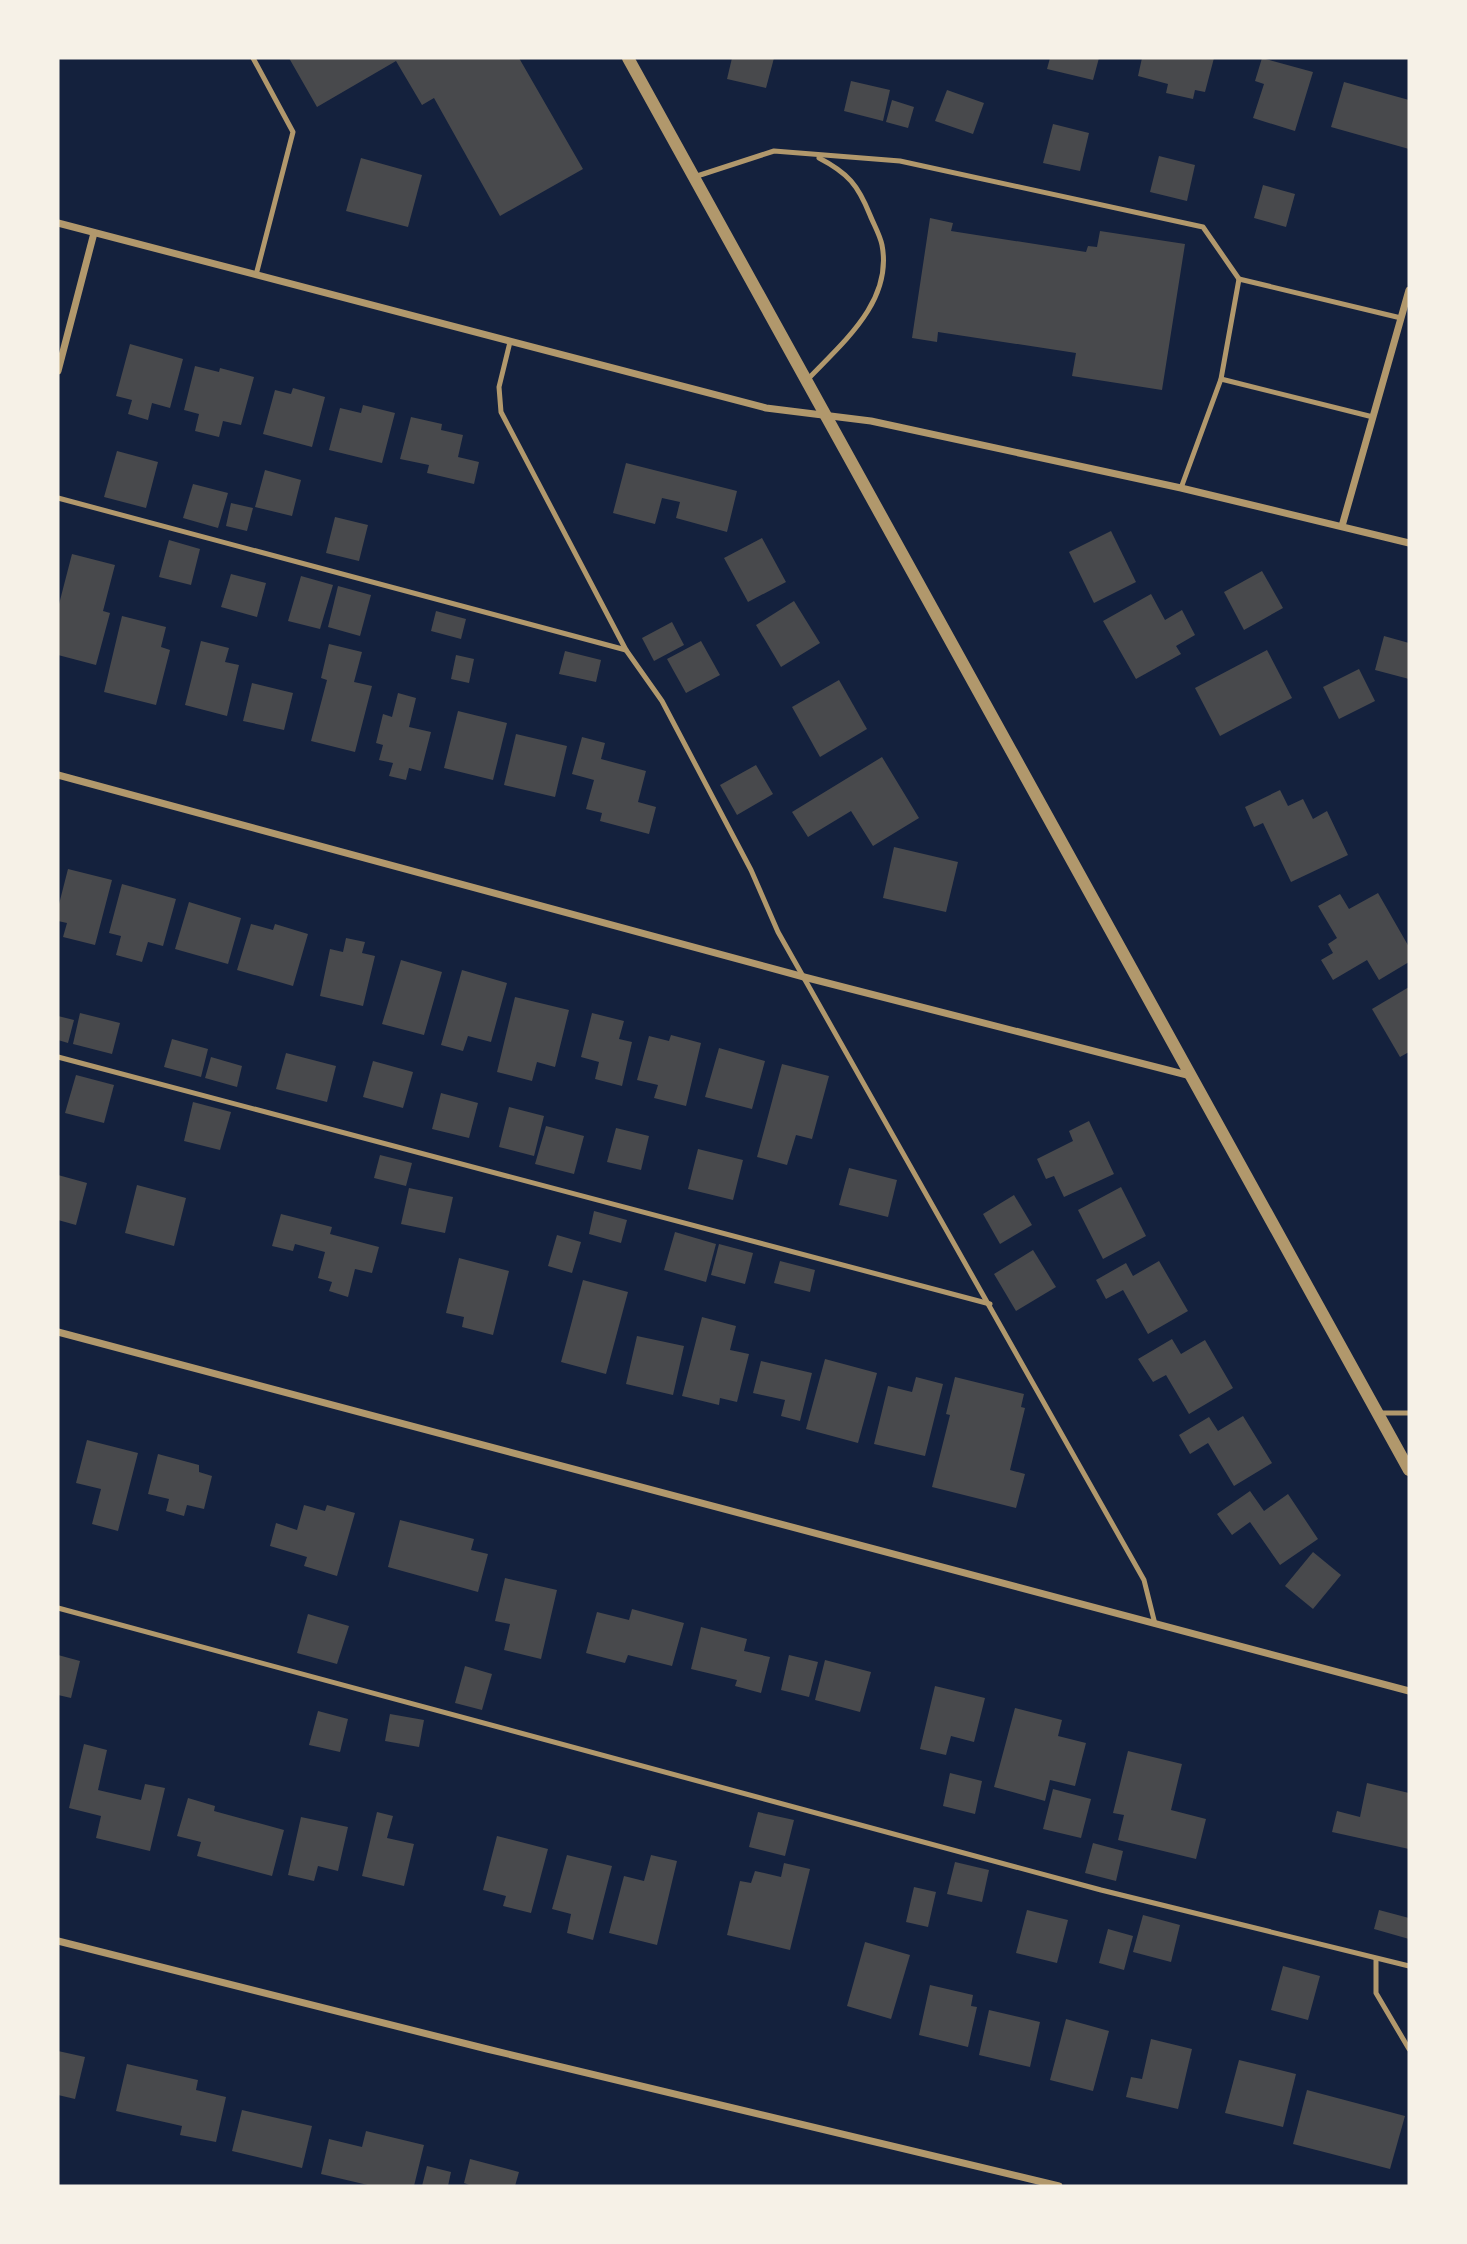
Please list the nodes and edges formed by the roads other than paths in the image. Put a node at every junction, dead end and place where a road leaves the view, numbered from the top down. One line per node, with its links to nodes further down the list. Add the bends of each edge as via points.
1 (253, 58): 7 (lane, via 293,132)
2 (628, 58): 4 (street)
3 (814, 155): 4 (lane, via 774,151); 8 (lane, via 900,161 1203,228); 14 (lane, via 844,170 862,194 882,246 881,284 864,320)
4 (694, 177): 14 (street)
5 (58, 223): 6 (street)
6 (94, 233): 7 (street); 12 (street)
7 (256, 275): 11 (street)
8 (1239, 279): 10 (lane); 13 (lane)
9 (1409, 290): 10 (street)
10 (1401, 318): 16 (street)
11 (510, 342): 15 (street, via 766,408); 21 (lane, via 499,387 501,412)
12 (58, 371)
13 (1221, 379): 16 (lane); 17 (lane)
14 (807, 380): 15 (street)
15 (827, 416): 17 (street, via 871,421); 25 (street)
16 (1373, 417): 19 (street)
17 (1181, 488): 19 (street)
18 (58, 498): 21 (lane)
19 (1342, 526): 20 (street)
20 (1409, 542)
21 (626, 650): 23 (lane, via 662,701)
22 (58, 775): 23 (street)
23 (804, 977): 25 (street); 26 (lane)
24 (58, 1057): 26 (lane)
25 (1192, 1077): 28 (street)
26 (990, 1304): 32 (lane, via 1144,1580)
27 (58, 1332): 32 (street)
28 (1377, 1413): 29 (lane); 30 (street)
29 (1409, 1413)
30 (1409, 1470)
31 (58, 1608): 35 (lane, via 1088,1886)
32 (1155, 1623): 33 (street)
33 (1409, 1691)
34 (58, 1941): 38 (street)
35 (1376, 1959): 36 (lane); 37 (lane, via 1376,1993)
36 (1409, 1966)
37 (1409, 2049)
38 (1059, 2186)

